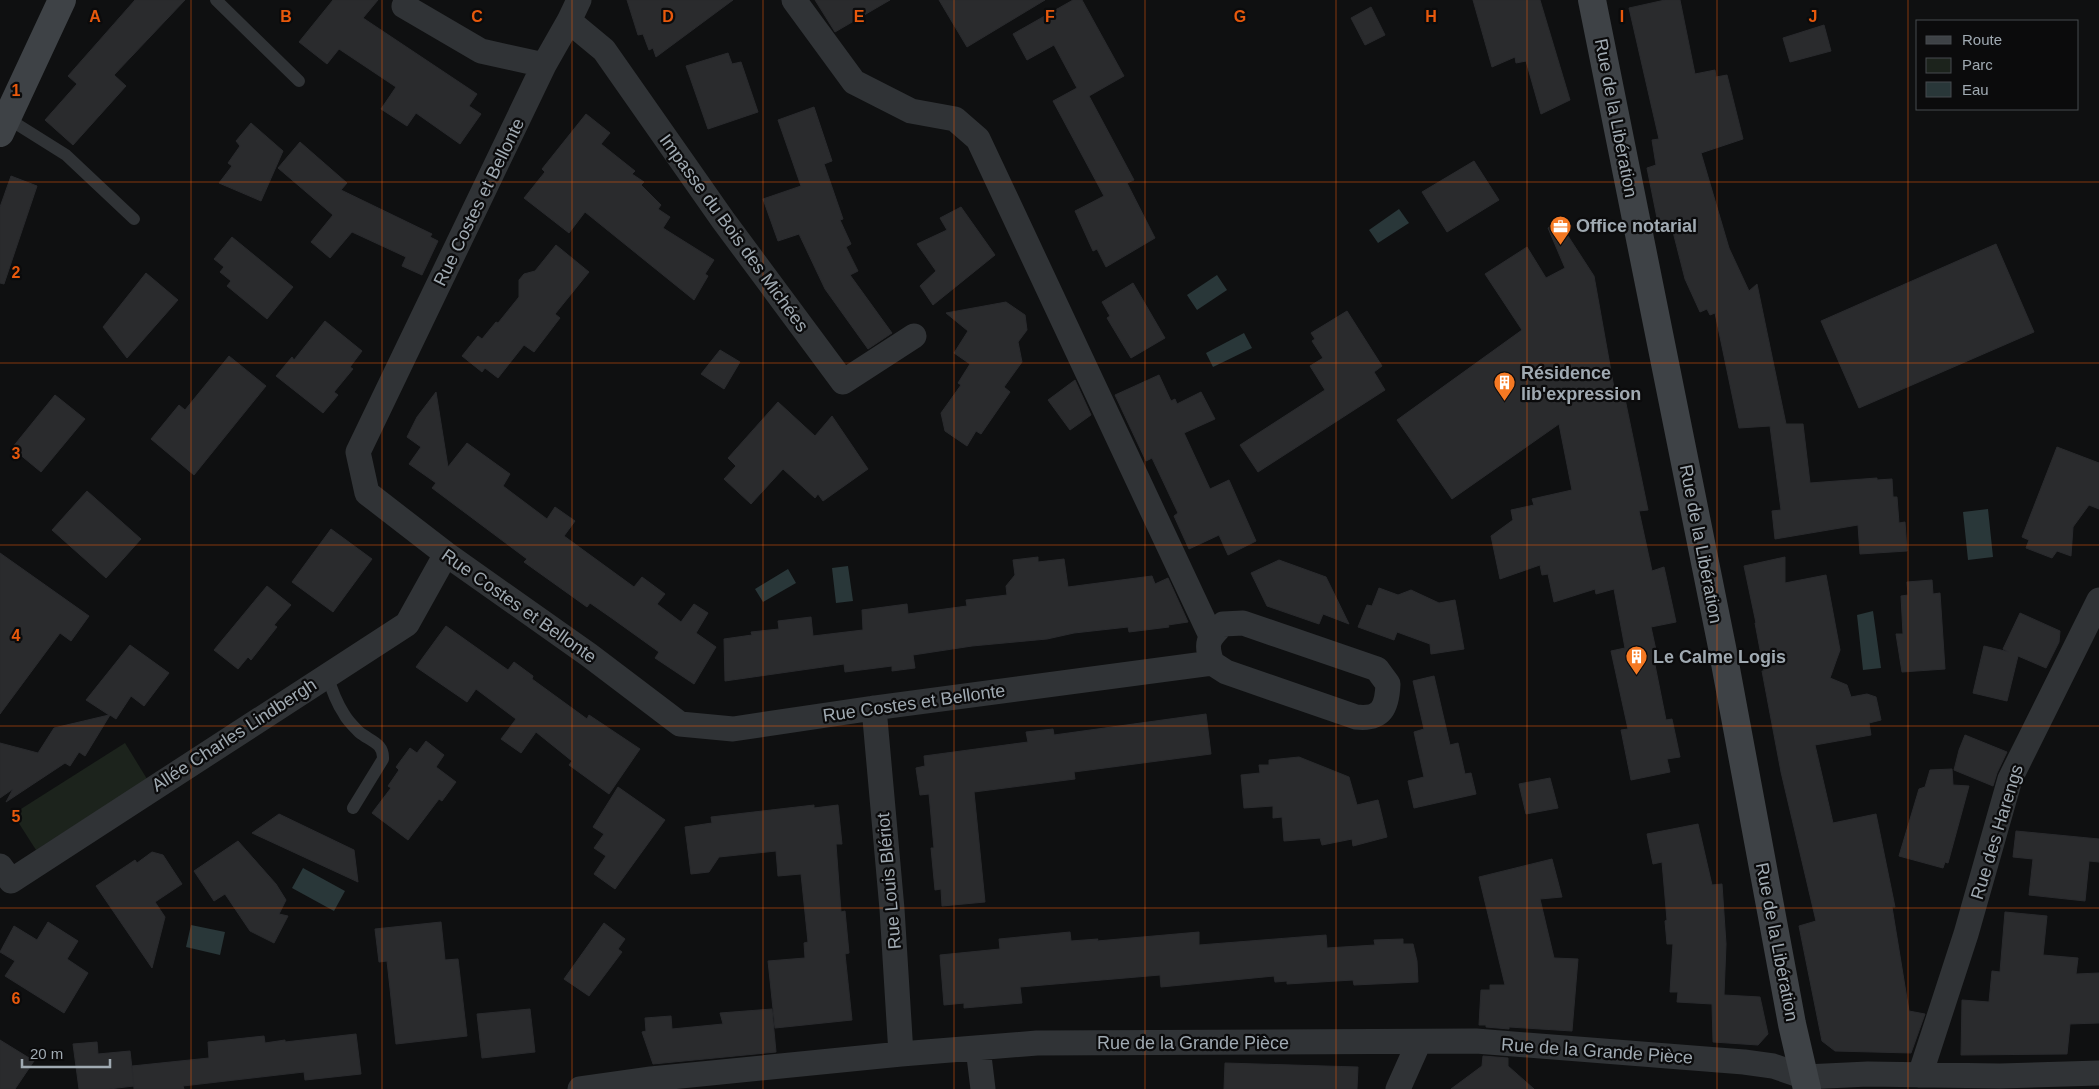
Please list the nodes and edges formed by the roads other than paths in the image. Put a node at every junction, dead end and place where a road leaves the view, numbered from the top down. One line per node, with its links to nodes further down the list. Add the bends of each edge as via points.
1 (62, 0): 9 (street)
2 (216, 0): 8 (lane)
3 (794, 0): 14 (street, via 854,82 911,111 955,119 978,139)
4 (1592, 0): 25 (street, Rue de la Libération)
5 (404, 6): 7 (street, via 481,51)
6 (574, 11): 7 (street, Rue Costes et Bellonte); 11 (street, Impasse du Bois des Michées, via 843,382)
7 (544, 66): 12 (street, Rue Costes et Bellonte, via 358,452 366,493)
8 (299, 81)
9 (4, 126): 10 (lane, via 66,155)
10 (134, 219)
11 (914, 336)
12 (446, 554): 16 (street, Allée Charles Lindbergh, via 407,624); 17 (street, Rue Costes et Bellonte, via 680,724 733,729)
13 (2099, 600): 24 (street, Rue des Harengs, via 2010,779 1966,934)
14 (1211, 636): 15 (street, via 1207,649); 15 (street, via 1222,624 1243,623 1377,669 1388,684 1388,702 1379,713 1366,718 1356,717 1226,672)
15 (1212, 663): 17 (street, Rue Costes et Bellonte)
16 (327, 674): 18 (lane, via 344,716 384,751 383,759); 19 (street, Allée Charles Lindbergh, via 10,881)
17 (874, 708): 22 (street, Rue Louis Blériot)
18 (353, 808)
19 (0, 866)
20 (1419, 1042): 21 (street, Rue de la Grande Pièce, via 1037,1043); 25 (street, Rue de la Grande Pièce, via 1476,1042 1744,1062 1773,1066); 29 (street)
21 (978, 1048): 22 (street, Rue de la Grande Pièce); 28 (street)
22 (901, 1054): 26 (street, Rue de la Grande Pièce, via 651,1079)
23 (2099, 1073): 24 (street)
24 (1920, 1075): 25 (street, via 1868,1074)
25 (1806, 1083)
26 (607, 1088): 27 (street, Rue de la Grande Pièce)
27 (580, 1089)
28 (982, 1089)
29 (1398, 1089)

